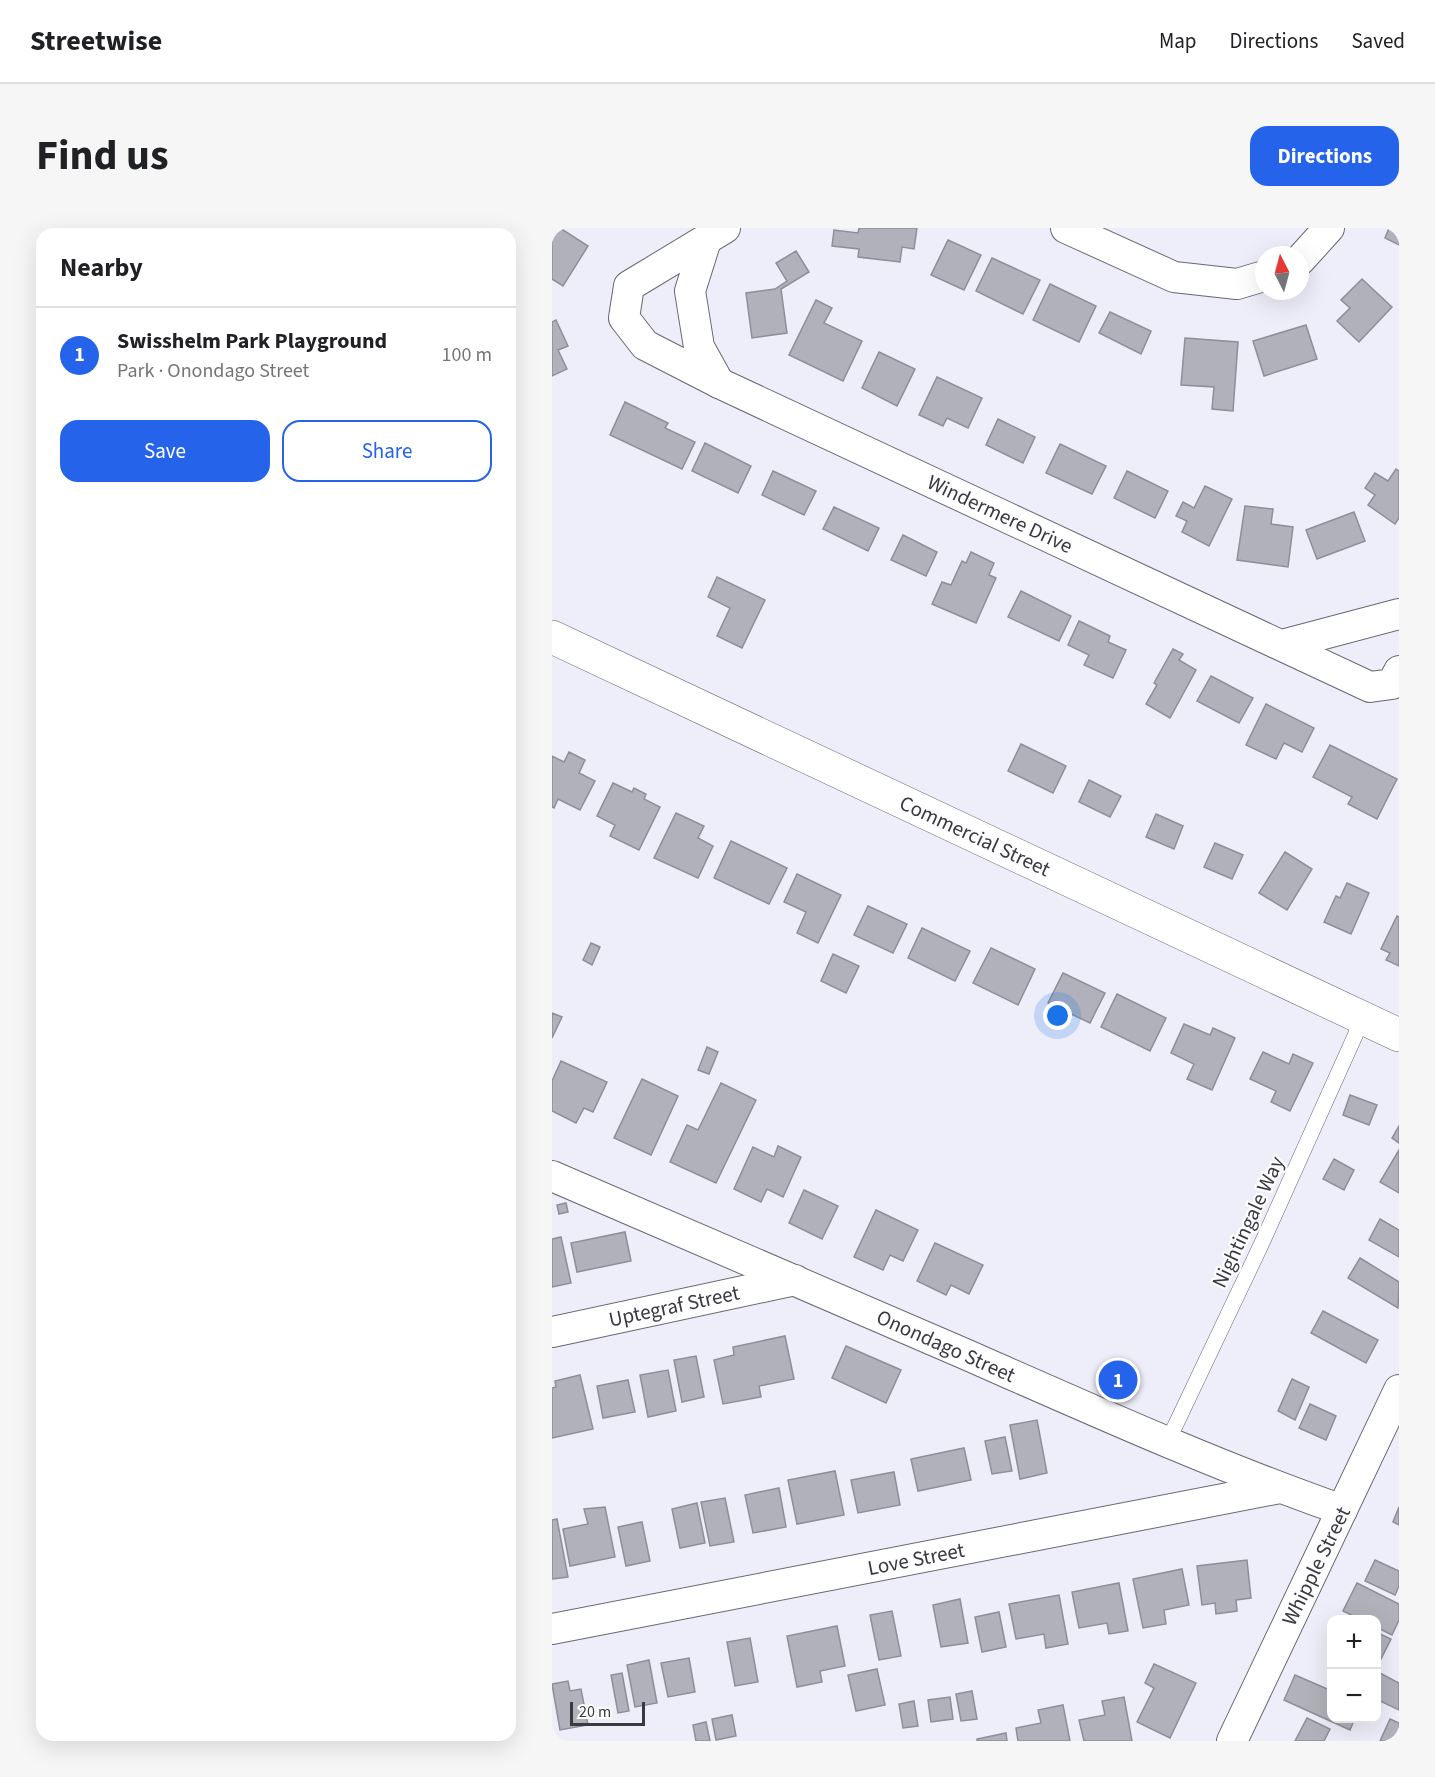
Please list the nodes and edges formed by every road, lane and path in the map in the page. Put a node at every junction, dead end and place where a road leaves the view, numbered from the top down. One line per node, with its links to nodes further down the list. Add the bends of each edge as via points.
1 (1066, 228): 5 (street, via 1174,277 1238,284)
2 (1329, 228): 4 (street)
3 (715, 234): 6 (street, Windermere Drive, via 690,291 699,347); 6 (street, Windermere Drive, via 629,286 624,318 645,345)
4 (1309, 250)
5 (1255, 279)
6 (718, 383): 9 (street, Windermere Drive)
7 (1399, 614): 9 (street)
8 (552, 636): 11 (main road, Commercial Street)
9 (1281, 645): 10 (street, Windermere Drive, via 1370,687 1392,684)
10 (1399, 671)
11 (1363, 1018): 12 (main road, Commercial Street); 17 (lane, Nightingale Way)
12 (1399, 1035)
13 (552, 1176): 14 (street, Onondago Street)
14 (795, 1280): 15 (street, Uptegraf Street); 17 (street, Onondago Street)
15 (552, 1332)
16 (1399, 1390): 19 (street, Whipple Street)
17 (1167, 1443): 18 (street, Onondago Street)
18 (1280, 1488): 19 (street, Onondago Street); 20 (street, Love Street)
19 (1342, 1510): 21 (street, Whipple Street)
20 (552, 1629)
21 (1232, 1741)

